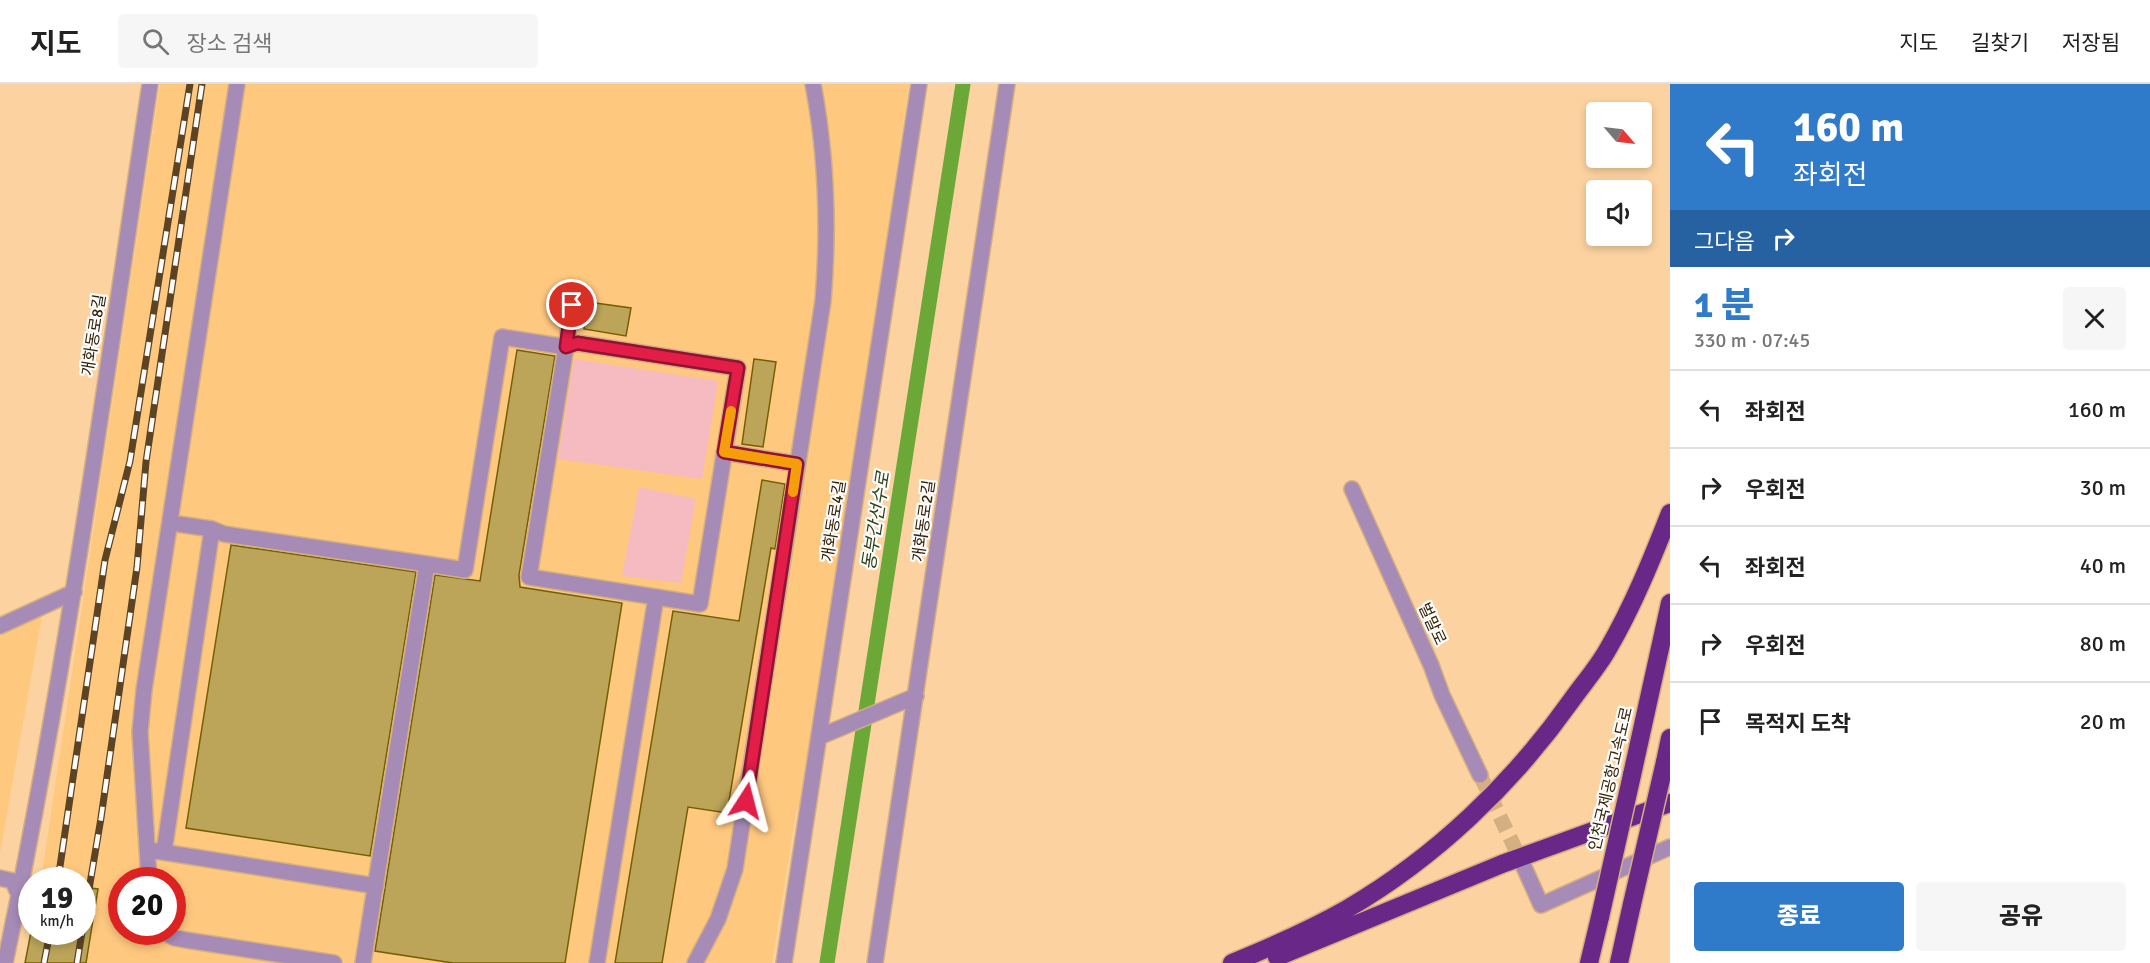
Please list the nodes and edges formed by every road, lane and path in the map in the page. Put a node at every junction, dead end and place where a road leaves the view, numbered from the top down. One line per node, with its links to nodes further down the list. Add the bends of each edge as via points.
1 (150, 84): 15 (street, 개화동로8길)
2 (237, 84): 12 (street)
3 (813, 84): 9 (street, via 824,168 827,250 824,301)
4 (919, 84): 20 (street, 개화동로4길)
5 (1007, 84): 19 (street, 개화동로2길)
6 (572, 305): 7 (street)
7 (566, 347): 8 (street, via 577,343 738,368); 14 (street, via 502,337 465,570); 16 (street, via 529,577)
8 (724, 452): 9 (street); 16 (street, via 700,604)
9 (797, 464): 38 (street, via 735,869 717,919)
10 (1352, 489): 22 (street, 벌말로)
11 (1670, 513): 41 (highway, via 1649,567 1608,650 1550,731 1504,784 1455,831 1402,873 1302,932)
12 (171, 523): 13 (street); 25 (street, via 140,732)
13 (213, 529): 14 (street, via 224,534); 26 (street)
14 (427, 564): 30 (street)
15 (74, 592): 18 (street); 31 (street, 개화동로8길)
16 (656, 597): 37 (street)
17 (1670, 603): 43 (highway, 인천국제공항고속도로, bridge)
18 (0, 626)
19 (910, 698): 20 (street); 40 (street, 개화동로2길)
20 (819, 737): 39 (street, 개화동로4길)
21 (1670, 738): 44 (highway, bridge)
22 (1480, 774)
23 (1670, 803): 42 (highway, via 1502,864)
24 (1670, 847): 28 (street, via 1542,905)
25 (147, 849): 26 (street); 27 (street)
26 (164, 852): 30 (street)
27 (148, 867)
28 (1524, 867)
29 (0, 878): 31 (street, via 13,881)
30 (376, 886): 36 (street)
31 (17, 898): 34 (street, 개화동로8길)
32 (186, 941): 33 (street)
33 (251, 957): 35 (street)
34 (5, 963)
35 (334, 963)
36 (363, 963)
37 (597, 963)
38 (695, 963)
39 (784, 963)
40 (875, 963)
41 (1232, 963)
42 (1261, 963)
43 (1589, 963)
44 (1618, 963)

